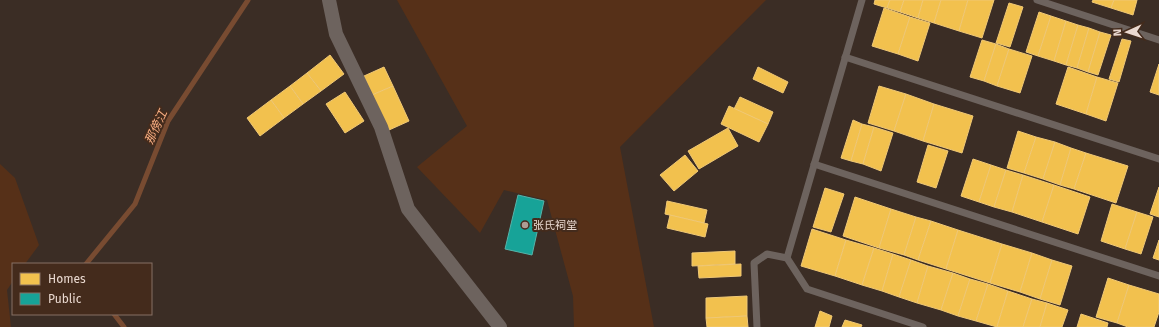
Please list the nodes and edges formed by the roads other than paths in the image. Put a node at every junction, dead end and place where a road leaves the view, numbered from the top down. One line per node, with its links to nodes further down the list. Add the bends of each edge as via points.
1 (329, 0): 10 (street, via 336,34 381,127 408,209)
2 (862, 0): 5 (lane)
3 (1037, 0): 4 (lane)
4 (1159, 40)
5 (845, 57): 6 (lane); 7 (lane)
6 (1159, 159)
7 (814, 164): 8 (lane); 9 (lane)
8 (787, 258): 11 (lane, via 767,254 754,263); 12 (lane, via 807,289)
9 (1159, 276)
10 (500, 327)
11 (757, 327)
12 (923, 327)

